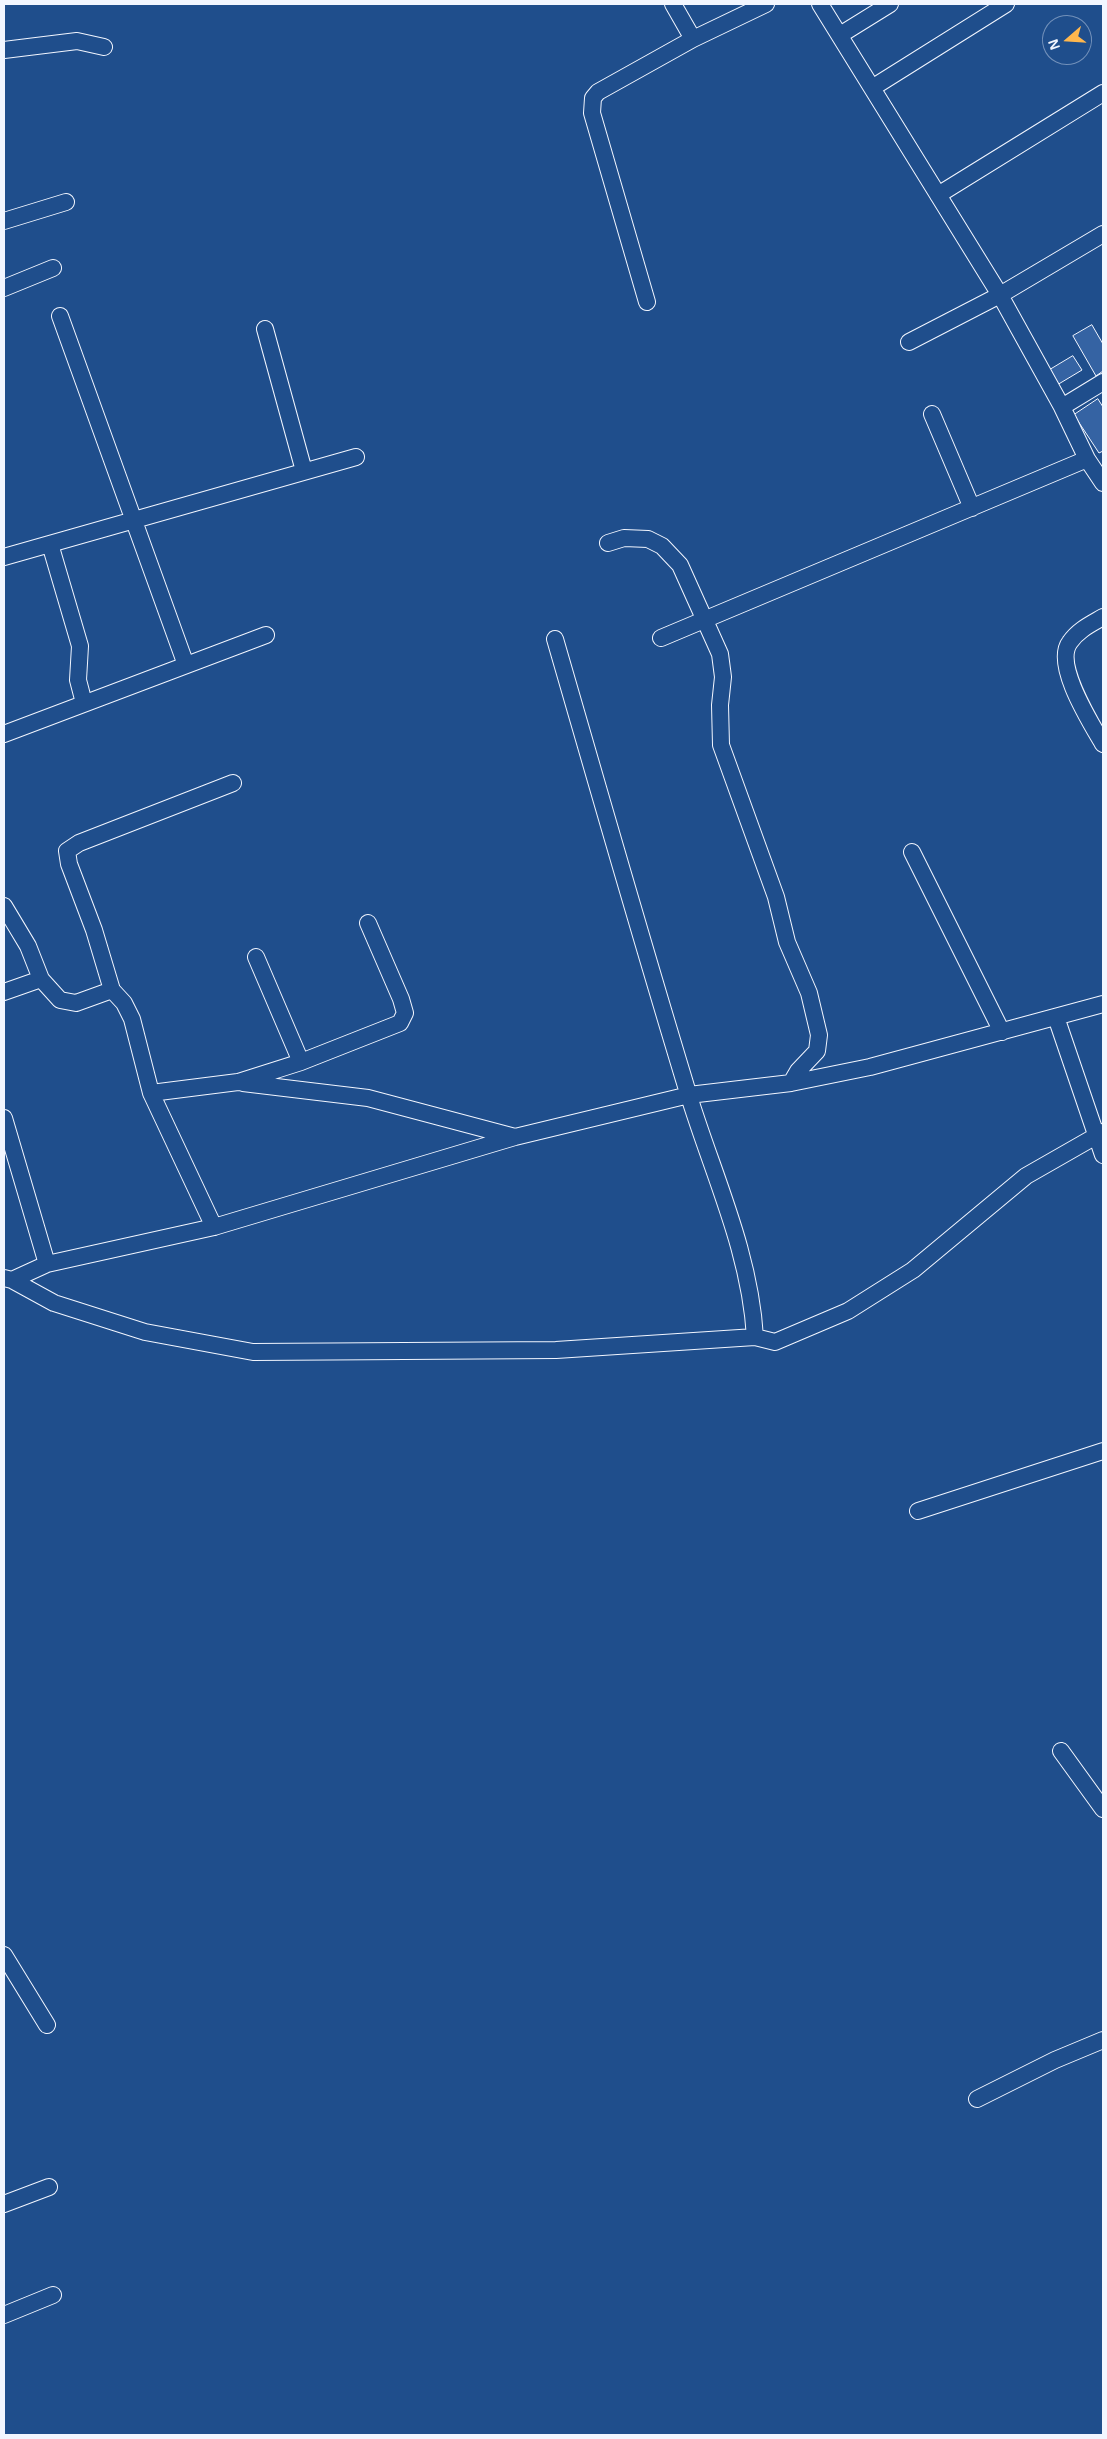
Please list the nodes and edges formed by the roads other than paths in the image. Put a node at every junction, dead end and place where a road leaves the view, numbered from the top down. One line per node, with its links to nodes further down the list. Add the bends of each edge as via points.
1 (673, 4): 7 (street)
2 (766, 4): 7 (street)
3 (820, 4): 6 (street)
4 (890, 4): 6 (street)
5 (1006, 4): 10 (street)
6 (840, 35): 10 (street)
7 (693, 39): 19 (street, via 598,92 593,98 592,113)
8 (104, 47): 9 (street, via 77,41)
9 (4, 50)
10 (872, 88): 12 (street)
11 (1103, 93): 12 (street)
12 (938, 195): 18 (street)
13 (66, 202): 14 (street)
14 (4, 221)
15 (1103, 234): 18 (street)
16 (53, 268): 17 (street)
17 (4, 288)
18 (1000, 295): 22 (street); 24 (street)
19 (647, 302)
20 (60, 316): 31 (street)
21 (265, 329): 28 (street)
22 (908, 342)
23 (1103, 382): 24 (street)
24 (1062, 407): 27 (street)
25 (932, 414): 30 (street)
26 (356, 457): 28 (street)
27 (1087, 459): 29 (street); 30 (street)
28 (304, 472): 31 (street)
29 (1103, 483)
30 (972, 508): 36 (street)
31 (132, 521): 33 (street); 40 (street)
32 (608, 543): 36 (street, via 624,538 648,538 662,546 680,565)
33 (50, 544): 34 (street); 41 (street, via 80,646 78,680)
34 (4, 558)
35 (1103, 617): 43 (street, via 1082,628 1068,643 1065,657 1083,708)
36 (706, 619): 38 (street); 57 (street, via 720,654 723,677 721,744 776,897 787,942 809,993 819,1035 817,1051 798,1070)
37 (266, 635): 40 (street)
38 (661, 638)
39 (555, 640): 59 (street)
40 (186, 665): 41 (street)
41 (84, 704): 42 (street)
42 (4, 734)
43 (1103, 744)
44 (233, 783): 50 (street, via 79,843 67,851 68,864 94,930)
45 (912, 852): 54 (street)
46 (4, 906): 49 (street, via 28,946)
47 (368, 923): 55 (street, via 405,1013 400,1023)
48 (256, 957): 55 (street)
49 (41, 979): 50 (street, via 60,1000 76,1003); 51 (street)
50 (112, 990): 58 (street, via 132,1019)
51 (4, 992)
52 (1103, 1004): 53 (street)
53 (1056, 1017): 54 (street); 61 (street)
54 (1002, 1032): 57 (street, via 870,1067)
55 (301, 1062): 56 (street)
56 (238, 1082): 58 (street); 62 (street, via 368,1098)
57 (791, 1083): 59 (street)
58 (151, 1093): 64 (street)
59 (689, 1096): 62 (street); 67 (street, via 739,1244 750,1285)
60 (4, 1118): 65 (street)
61 (1100, 1134): 63 (street); 67 (street, via 1026,1176 913,1270 848,1311 775,1342)
62 (515, 1137): 64 (street)
63 (1103, 1155)
64 (214, 1227): 65 (street)
65 (47, 1264): 66 (street)
66 (8, 1279): 67 (street, via 54,1303 145,1332 253,1352 556,1350)
67 (755, 1336)
68 (1103, 1451): 69 (street)
69 (918, 1511)
70 (1061, 1751): 71 (street)
71 (1103, 1809)
72 (4, 1955): 73 (street)
73 (47, 2026)
74 (1103, 2040): 75 (street)
75 (977, 2099)
76 (49, 2187): 77 (street)
77 (4, 2204)
78 (53, 2295): 79 (street)
79 (4, 2315)

